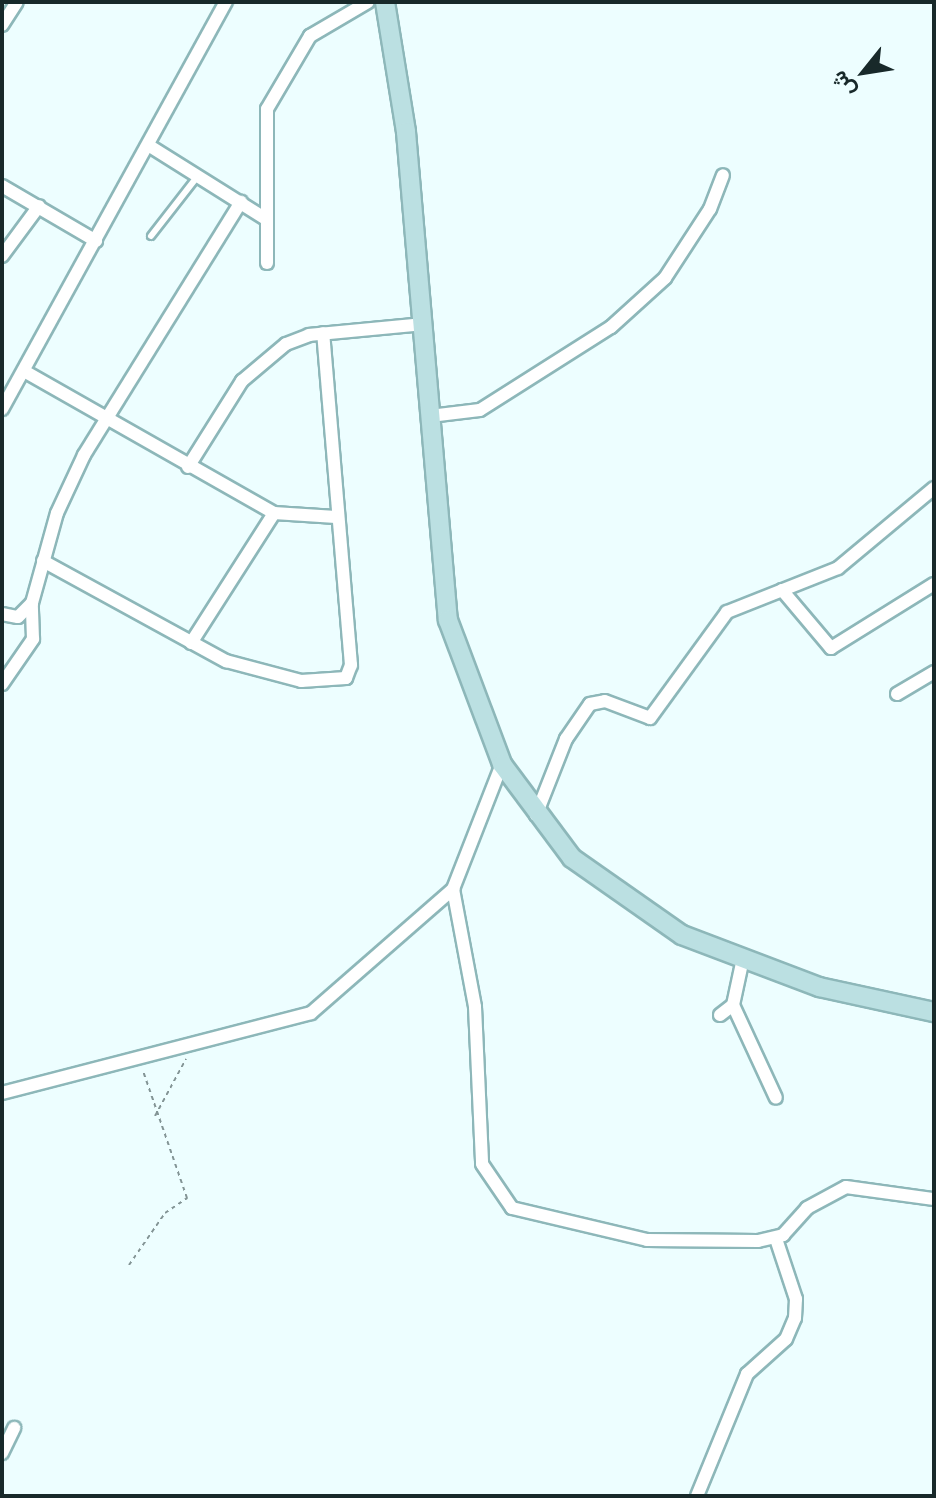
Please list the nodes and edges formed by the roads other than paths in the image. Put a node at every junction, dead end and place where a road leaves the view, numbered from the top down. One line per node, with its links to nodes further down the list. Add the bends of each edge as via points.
1 (17, 2): 5 (street)
2 (368, 2): 12 (street, via 310,36 267,109)
3 (385, 2): 17 (street)
4 (225, 3): 6 (street)
5 (2, 25)
6 (148, 145): 8 (street); 14 (street)
7 (723, 175): 21 (street, via 703,221 665,278 611,327 480,410)
8 (197, 177): 10 (street); 13 (lane)
9 (2, 186): 11 (street)
10 (241, 202): 12 (street); 22 (street)
11 (39, 206): 14 (street); 15 (street)
12 (266, 219): 16 (street)
13 (151, 236)
14 (96, 241): 19 (street)
15 (2, 256)
16 (267, 263)
17 (423, 324): 18 (street); 21 (street)
18 (323, 333): 23 (street, via 286,344 253,368); 26 (street)
19 (24, 371): 20 (street); 22 (street)
20 (2, 409)
21 (430, 416): 36 (street, via 454,649)
22 (105, 417): 23 (street); 27 (street, via 71,481)
23 (188, 467): 25 (street)
24 (934, 488): 29 (street, via 856,556)
25 (274, 513): 26 (street); 32 (street)
26 (336, 517): 32 (street, via 351,665 346,678 326,684 274,675)
27 (43, 561): 30 (street); 32 (street)
28 (934, 584): 29 (street, via 831,648)
29 (782, 590): 37 (street, via 727,612 650,718 605,701 590,704 566,739)
30 (32, 603): 31 (street, via 18,617); 34 (street, via 33,639)
31 (2, 614)
32 (191, 643)
33 (934, 672): 35 (street)
34 (2, 684)
35 (897, 694)
36 (502, 764): 37 (street); 38 (street)
37 (536, 815): 39 (street, via 613,892)
38 (453, 889): 43 (street, via 311,1013); 46 (street, via 475,1007 482,1164 497,1194 528,1216 647,1240)
39 (742, 963): 40 (street); 41 (street)
40 (733, 1005): 42 (street); 44 (street)
41 (934, 1012)
42 (720, 1015)
43 (2, 1093)
44 (776, 1098)
45 (934, 1199): 46 (street, via 846,1187 821,1197)
46 (776, 1239): 49 (street, via 796,1299 795,1318 786,1339 747,1374)
47 (14, 1428): 48 (street)
48 (2, 1453)
49 (697, 1496)

